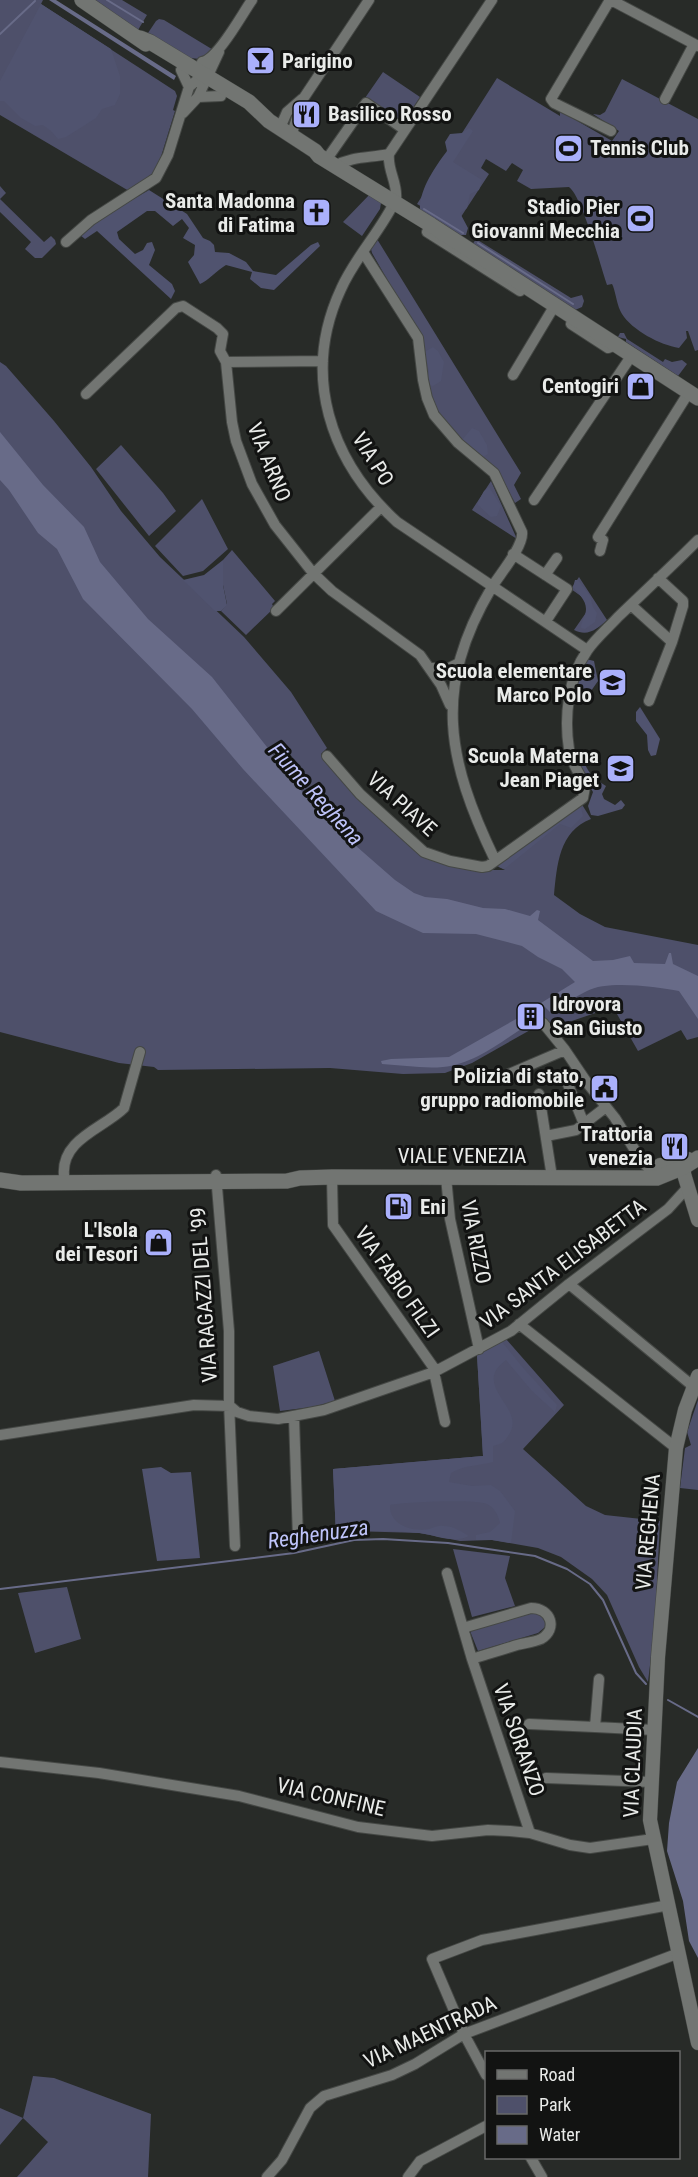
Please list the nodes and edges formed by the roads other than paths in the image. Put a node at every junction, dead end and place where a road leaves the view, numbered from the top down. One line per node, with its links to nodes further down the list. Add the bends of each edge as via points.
1 (82, 0): 8 (main road)
2 (252, 0): 6 (street)
3 (369, 0): 9 (street)
4 (492, 0): 12 (street)
5 (610, 0): 7 (street); 13 (street, via 551,99)
6 (222, 44): 8 (street); 8 (street)
7 (697, 45): 10 (street)
8 (201, 79): 11 (main road, via 225,98); 11 (main road, via 249,102); 17 (street, via 153,182 91,220)
9 (303, 99): 11 (street); 11 (street, via 287,112)
10 (665, 99)
11 (278, 127): 15 (main road)
12 (405, 130): 14 (street); 15 (street, via 366,103)
13 (611, 131)
14 (389, 154): 15 (street); 16 (street, via 397,190)
15 (330, 159): 16 (main road)
16 (395, 201): 18 (street, VIA PO); 19 (main road)
17 (66, 242)
18 (363, 252): 21 (street, VIA PO, via 331,312); 30 (street, via 418,338 423,380 434,416 498,478 522,532 523,538)
19 (553, 308): 20 (main road); 23 (street)
20 (632, 355): 25 (main road); 26 (street)
21 (323, 361): 22 (street); 27 (street, VIA PO, via 324,399 332,429 358,479)
22 (226, 362): 24 (street, VIA ARNO, via 220,351 223,334 180,306); 32 (street, VIA ARNO, via 232,422 252,484 275,525)
23 (513, 375)
24 (86, 394)
25 (694, 395): 29 (street, via 598,537 603,540)
26 (534, 500)
27 (381, 507): 32 (street); 35 (street, VIA PO, via 397,522)
28 (698, 540): 34 (street)
29 (600, 551)
30 (513, 554): 33 (street); 35 (street)
31 (557, 558): 33 (street)
32 (313, 573): 37 (street); 42 (street, VIA ARNO, via 353,608 420,655)
33 (545, 575): 38 (street, via 567,589)
34 (658, 578): 36 (street); 39 (street, via 683,602)
35 (493, 586): 38 (street, VIA PO); 41 (street, via 473,623)
36 (631, 605): 39 (street); 40 (street)
37 (276, 611)
38 (546, 621): 40 (street, VIA PO)
39 (672, 642): 43 (street)
40 (587, 650): 46 (street, VIA PIAVE, via 574,678 567,720 569,750 583,782 583,798)
41 (459, 663): 42 (street, via 449,668); 44 (street)
42 (430, 668): 44 (street, VIA ARNO)
43 (649, 701)
44 (452, 711): 46 (street, via 462,780)
45 (327, 756): 46 (street, VIA PIAVE, via 360,794 424,852 482,867)
46 (495, 860)
47 (543, 1023): 48 (street)
48 (566, 1050): 50 (street); 53 (street)
49 (140, 1052): 59 (street, via 124,1108 73,1148 65,1161)
50 (495, 1080)
51 (567, 1082): 54 (street)
52 (539, 1094): 55 (street)
53 (606, 1107): 54 (street); 58 (street)
54 (584, 1124): 55 (street, via 576,1130)
55 (546, 1137): 61 (street)
56 (698, 1150): 58 (main road, VIALE VENEZIA); 64 (street, VIALE VENEZIA, via 690,1157)
57 (698, 1158): 64 (main road, VIALE VENEZIA)
58 (655, 1171): 61 (main road, VIALE VENEZIA, via 624,1177); 64 (main road, VIALE VENEZIA)
59 (64, 1175): 62 (main road, VIALE VENEZIA); 65 (main road, VIALE VENEZIA); 66 (street, VIALE VENEZIA); 67 (street, VIALE VENEZIA)
60 (446, 1177): 61 (main road, VIALE VENEZIA); 63 (main road, VIALE VENEZIA); 71 (street, VIA RIZZO, via 450,1219)
61 (552, 1177)
62 (216, 1178): 63 (main road, VIALE VENEZIA); 67 (main road, VIALE VENEZIA); 74 (street, VIA RAGAZZI DEL '99, via 229,1331)
63 (332, 1178): 72 (street, VIA FABIO FILZI, via 333,1225)
64 (688, 1178): 68 (street); 69 (street, VIA SANTA ELISABETTA, via 668,1209)
65 (0, 1179): 66 (main road, VIALE VENEZIA)
66 (46, 1182): 67 (main road, VIALE VENEZIA)
67 (78, 1182)
68 (698, 1220)
69 (569, 1284): 70 (street, VIA SANTA ELISABETTA); 73 (street)
70 (519, 1324): 71 (street, VIA SANTA ELISABETTA); 78 (street)
71 (479, 1349): 72 (street, VIA SANTA ELISABETTA)
72 (435, 1371): 75 (street, VIA SANTA ELISABETTA); 76 (street)
73 (696, 1381): 78 (street, VIA REGHENA)
74 (230, 1406): 75 (street, VIA SANTA ELISABETTA, via 262,1419); 77 (street, VIA SANTA ELISABETTA, via 194,1405); 80 (street, VIA RAGAZZI DEL '99)
75 (294, 1417): 79 (street)
76 (445, 1422)
77 (0, 1435)
78 (676, 1448): 85 (street, VIA REGHENA)
79 (298, 1539)
80 (235, 1546)
81 (447, 1573): 82 (street, VIA SORANZO)
82 (463, 1628): 83 (street, VIA SORANZO); 83 (street, via 531,1608 544,1610 550,1619 541,1638)
83 (471, 1659): 92 (street, VIA SORANZO)
84 (599, 1679): 87 (street)
85 (656, 1695): 88 (street, VIA CLAUDIA)
86 (529, 1724): 87 (street)
87 (595, 1727): 88 (street)
88 (654, 1730): 91 (street, VIA CLAUDIA)
89 (0, 1762): 92 (street, VIA CONFINE, via 99,1773 239,1797 358,1827 432,1836 489,1830)
90 (546, 1778): 91 (street)
91 (651, 1782): 93 (street, VIA CLAUDIA)
92 (530, 1833): 93 (street, VIA CONFINE, via 590,1848)
93 (653, 1839): 94 (street, VIA CLAUDIA)
94 (669, 1905): 95 (street, VIA CLAUDIA); 96 (street, via 482,1940 432,1959)
95 (680, 1953): 96 (street, VIA MAENTRADA); 97 (street, VIA CLAUDIA)
96 (464, 2034): 98 (street); 101 (street, VIA MAENTRADA, via 392,2075 318,2100 282,2160)
97 (698, 2043)
98 (485, 2073)
99 (485, 2127): 102 (street, via 420,2161)
100 (532, 2159): 103 (street)
101 (267, 2177)
102 (408, 2177)
103 (542, 2177)

